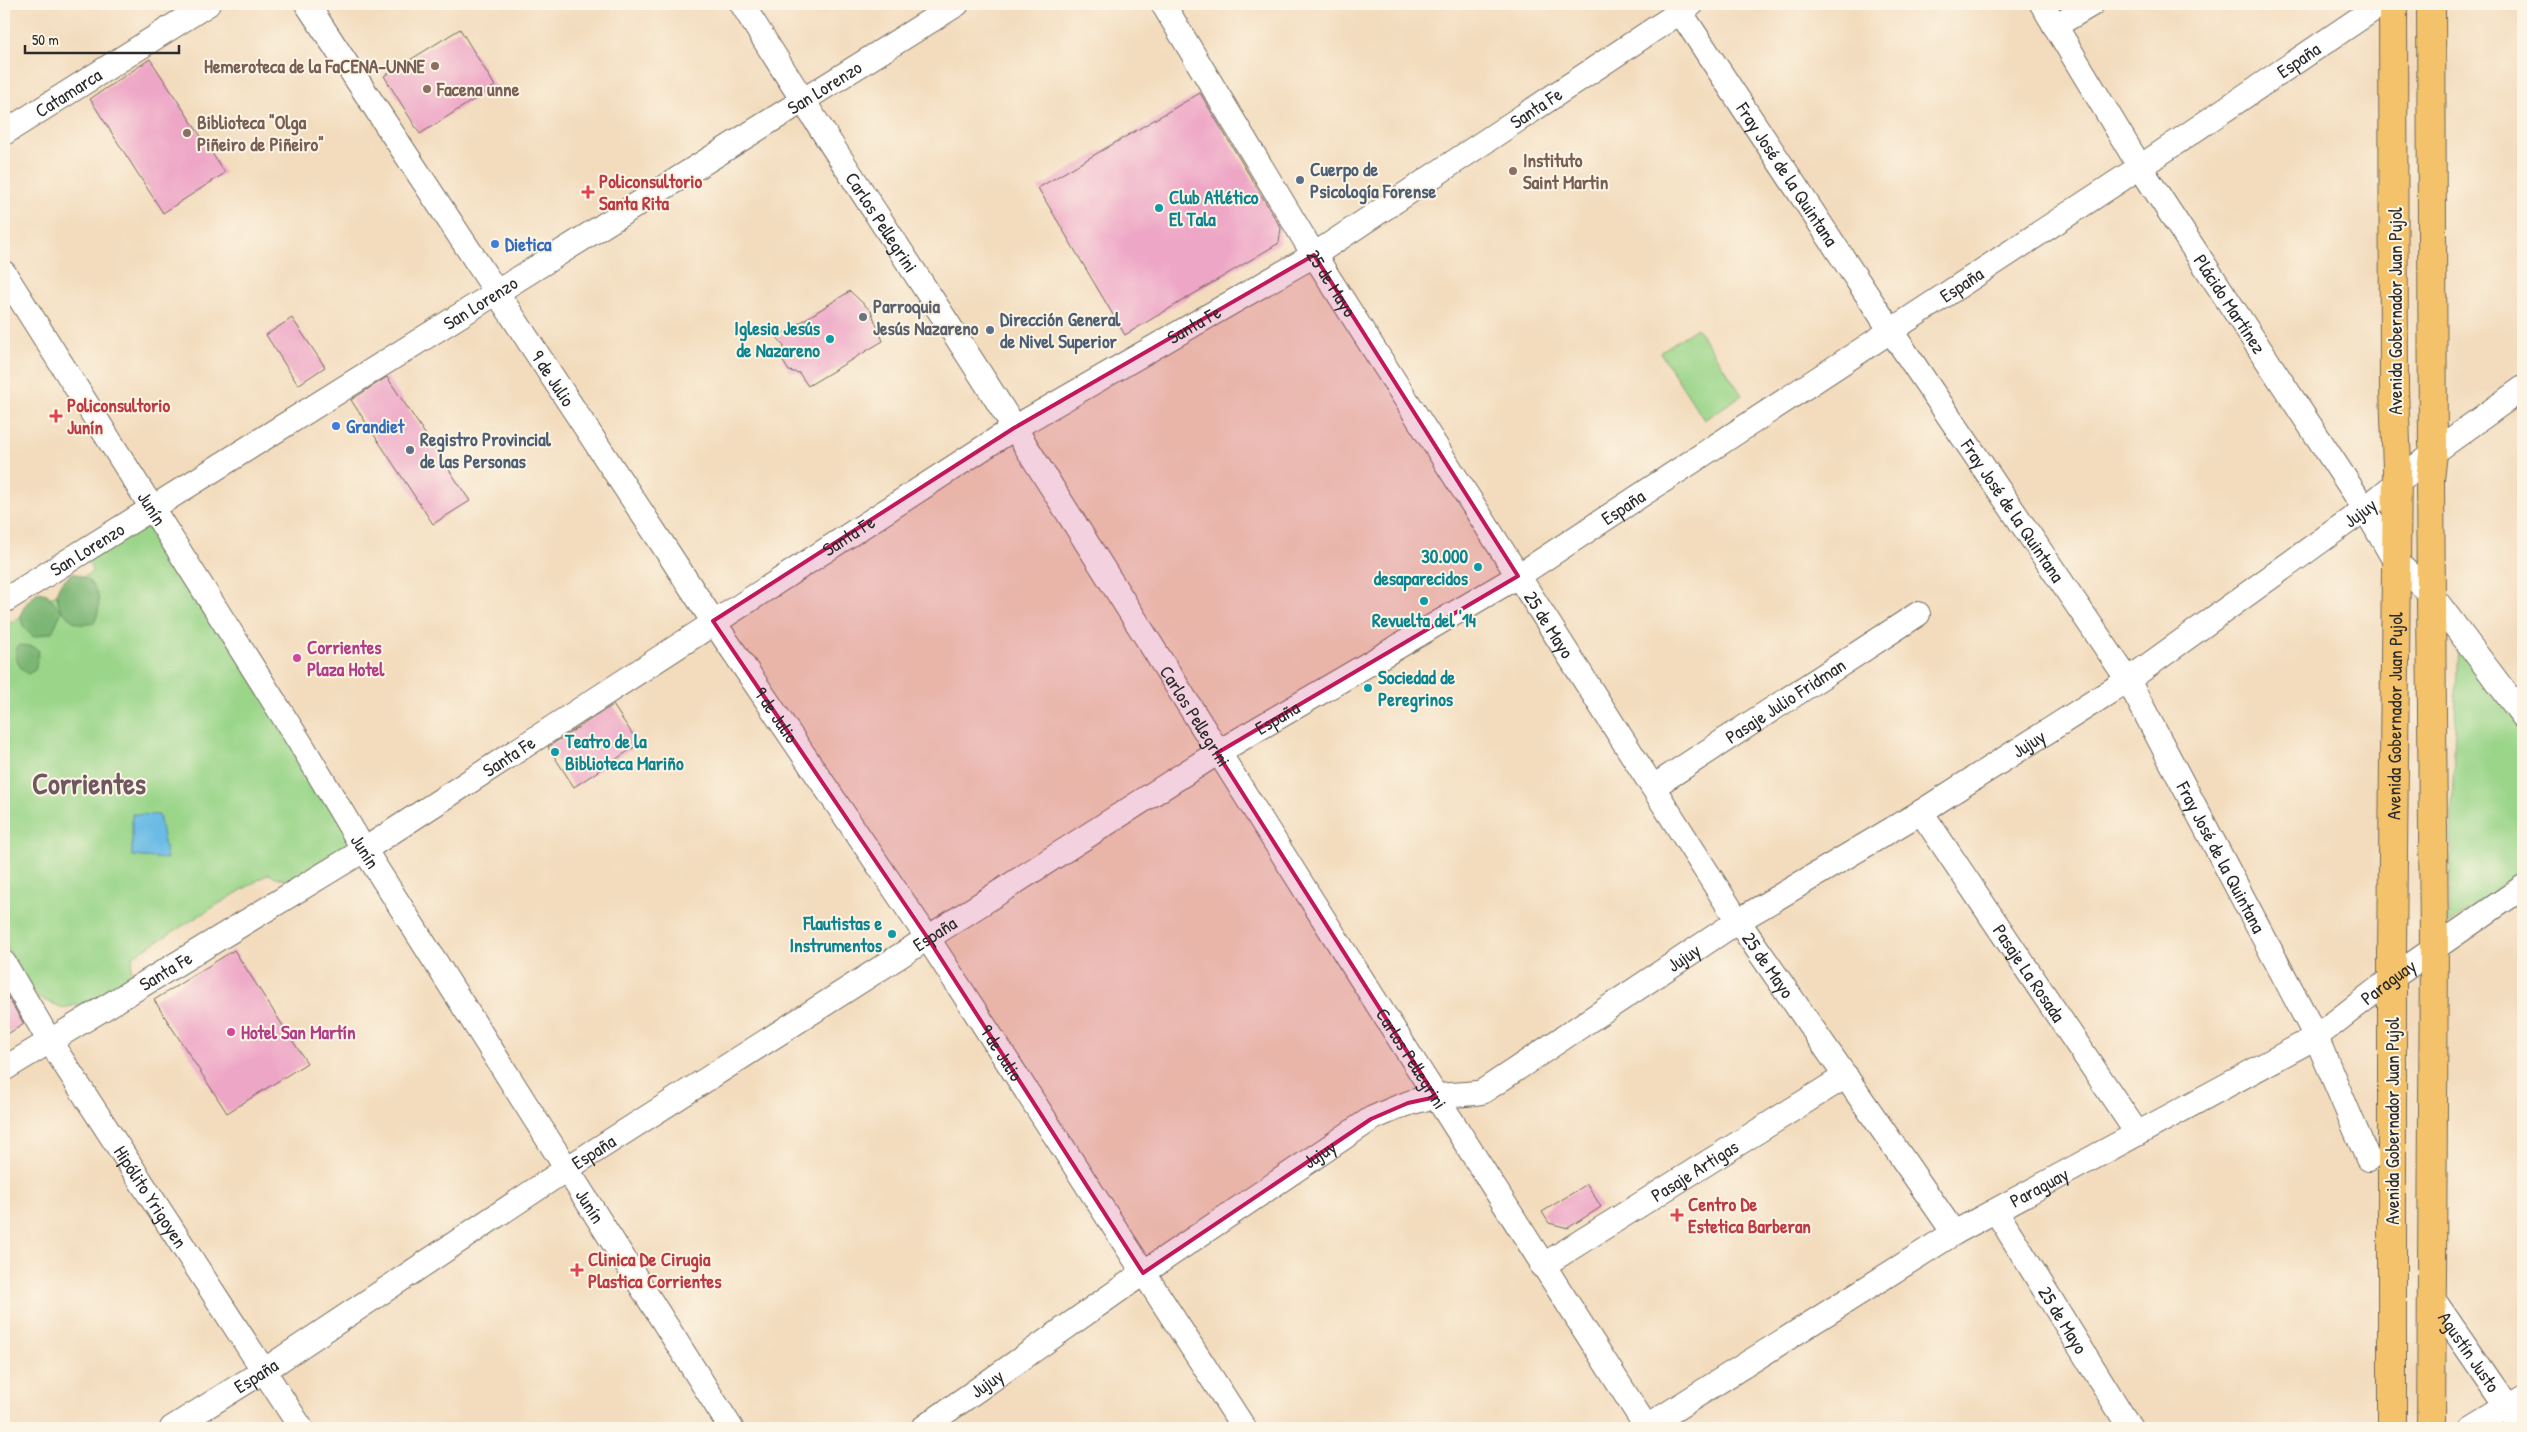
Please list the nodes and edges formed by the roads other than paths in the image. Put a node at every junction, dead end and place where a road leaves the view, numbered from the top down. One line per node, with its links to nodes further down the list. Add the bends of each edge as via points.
1 (208, 4): 14 (street, Catamarca)
2 (307, 4): 18 (street, 9 de Julio)
3 (742, 4): 13 (street, Carlos Pellegrini)
4 (957, 4): 13 (street, San Lorenzo)
5 (1163, 4): 16 (street, 25 de Mayo)
6 (2042, 4): 12 (street, Plácido Martínez)
7 (2092, 4): 12 (street)
8 (2381, 4): 15 (street, España)
9 (2393, 4): 23 (main road, Avenida Gobernador Juan Pujol)
10 (2431, 4): 22 (main road, Avenida Gobernador Juan Pujol)
11 (1682, 6): 16 (street, Santa Fe); 19 (street, Fray José de la Quintana)
12 (2055, 26): 15 (street, Plácido Martínez)
13 (802, 101): 18 (street, San Lorenzo); 21 (street, Carlos Pellegrini)
14 (4, 132)
15 (2140, 167): 19 (street, España); 25 (street, Plácido Martínez)
16 (1314, 255): 21 (street, Santa Fe); 27 (street, 25 de Mayo)
17 (4, 273): 24 (street, Junín)
18 (496, 292): 24 (street, San Lorenzo); 31 (street, 9 de Julio)
19 (1891, 331): 27 (street, España); 32 (street, Fray José de la Quintana)
20 (2523, 388): 22 (street, Jujuy)
21 (1014, 428): 31 (street, Santa Fe); 34 (street, Carlos Pellegrini)
22 (2433, 453): 23 (street, Jujuy); 28 (main road, Avenida Gobernador Juan Pujol, via 2430,480)
23 (2397, 483): 25 (street, Jujuy); 26 (main road, Avenida Gobernador Juan Pujol)
24 (151, 508): 29 (street, San Lorenzo); 37 (street, Junín)
25 (2366, 508): 26 (street, Plácido Martínez); 32 (street, Jujuy)
26 (2395, 561): 28 (street, Plácido Martínez); 43 (main road, Avenida Gobernador Juan Pujol)
27 (1518, 576): 34 (street, España); 35 (street, 25 de Mayo)
28 (2432, 594): 33 (street, Plácido Martínez); 41 (main road, Avenida Gobernador Juan Pujol)
29 (4, 601)
30 (1918, 614): 35 (street, Pasaje Julio Fridman)
31 (713, 621): 37 (street, Santa Fe); 40 (street, 9 de Julio)
32 (2128, 680): 36 (street, Jujuy); 44 (street, Fray José de la Quintana)
33 (2523, 716)
34 (1217, 753): 40 (street, España); 48 (street, Carlos Pellegrini)
35 (1653, 787): 39 (street, 25 de Mayo)
36 (1921, 812): 39 (street, Jujuy); 49 (street, Pasaje La Rosada)
37 (364, 850): 45 (street, Santa Fe); 51 (street, Junín)
38 (2523, 887): 41 (street, Paraguay)
39 (1738, 922): 47 (street, 25 de Mayo); 48 (street, Jujuy, via 1482,1092)
40 (927, 937): 51 (street, España); 55 (street, 9 de Julio)
41 (2427, 953): 43 (street, Paraguay); 56 (main road, Avenida Gobernador Juan Pujol, via 2433,1020)
42 (4, 963): 45 (street, Hipólito Yrigoyen)
43 (2392, 978): 44 (street, Paraguay); 66 (main road, Avenida Gobernador Juan Pujol)
44 (2316, 1037): 49 (street, Paraguay); 50 (street, Fray José de la Quintana)
45 (49, 1040): 46 (street, Santa Fe); 57 (street, Hipólito Yrigoyen)
46 (4, 1069)
47 (1846, 1076): 53 (street, 25 de Mayo); 54 (street, Pasaje Artigas)
48 (1436, 1097): 54 (street, Carlos Pellegrini); 55 (street, Jujuy, via 1408,1103 1370,1119)
49 (2137, 1133): 52 (street, Paraguay)
50 (2368, 1159)
51 (568, 1168): 57 (street, España); 61 (street, Junín)
52 (1996, 1211): 53 (street, Paraguay); 65 (street, 25 de Mayo)
53 (1954, 1232): 64 (street, Paraguay)
54 (1542, 1266): 64 (street, Carlos Pellegrini)
55 (1143, 1273): 62 (street, Jujuy); 63 (street, 9 de Julio)
56 (2433, 1299): 58 (street, Agustín Justo); 67 (main road, Avenida Gobernador Juan Pujol)
57 (265, 1370): 59 (street, España); 60 (street, Hipólito Yrigoyen)
58 (2516, 1403): 68 (street); 69 (street, Agustín Justo)
59 (172, 1428)
60 (301, 1428)
61 (731, 1428)
62 (923, 1428)
63 (1244, 1428)
64 (1646, 1428)
65 (2130, 1428)
66 (2392, 1428)
67 (2431, 1428)
68 (2472, 1428)
69 (2522, 1428)

